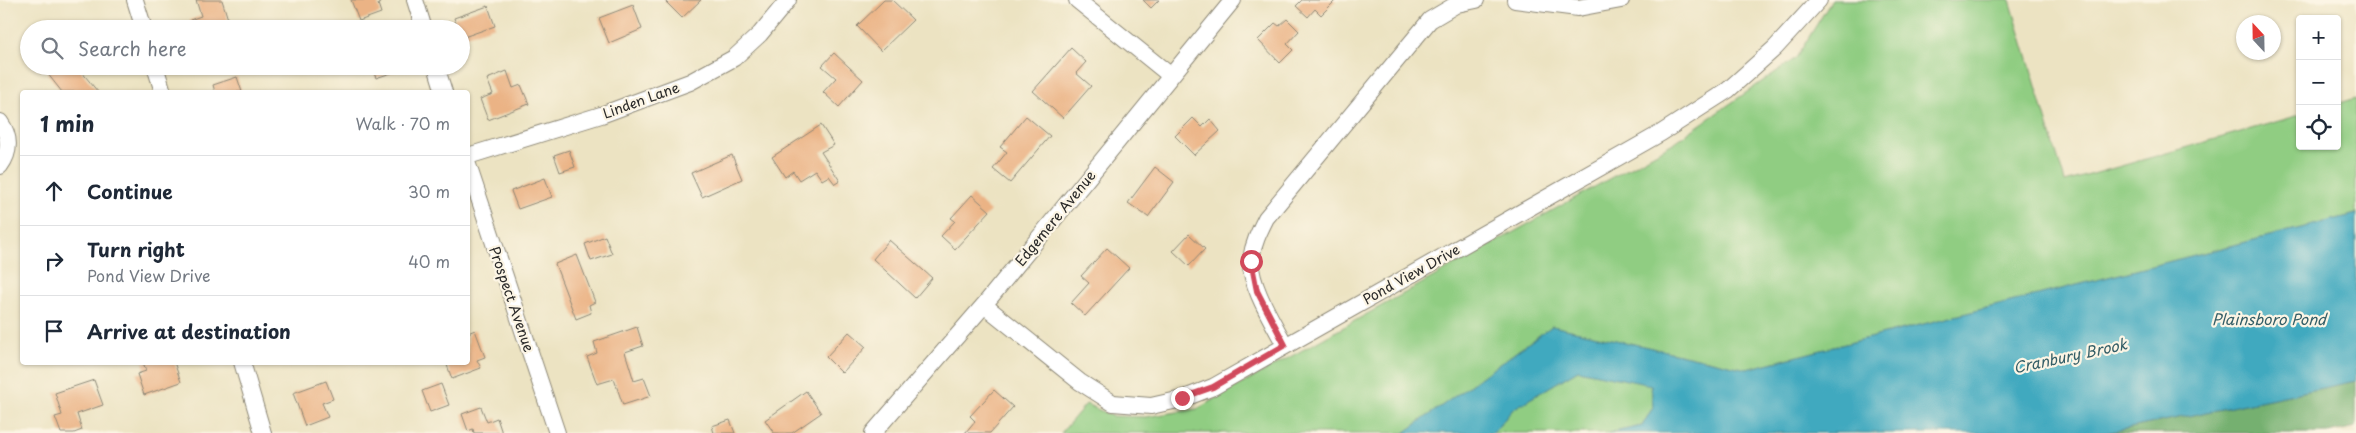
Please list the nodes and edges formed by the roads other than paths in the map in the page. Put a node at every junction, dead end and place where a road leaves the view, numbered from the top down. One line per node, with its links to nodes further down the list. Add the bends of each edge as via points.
1 (135, 0): 10 (street)
2 (415, 0): 11 (street)
3 (788, 0): 18 (street, Linden Lane, via 760,34 734,58 690,82 600,115)
4 (1077, 0): 14 (street)
5 (1233, 0): 14 (street, Edgemere Avenue)
6 (1476, 0): 22 (street, via 1457,4 1430,20 1266,218 1255,240 1251,261 1257,291)
7 (1515, 0): 8 (street, via 1578,8)
8 (1621, 0)
9 (1819, 0): 22 (street, Pond View Drive, via 1775,48 1728,90 1661,133)
10 (141, 20)
11 (421, 20)
12 (158, 75): 15 (street)
13 (439, 75): 16 (street)
14 (1171, 76): 21 (street, Edgemere Avenue)
15 (162, 90)
16 (443, 90)
17 (0, 122): 19 (street, via 9,141 7,155)
18 (470, 155)
19 (0, 166)
20 (470, 171): 25 (street, Prospect Avenue)
21 (984, 305): 22 (street, Pond View Drive, via 1080,382 1113,403 1151,406 1182,398 1213,387); 26 (street, Edgemere Avenue)
22 (1285, 345)
23 (243, 365): 24 (street)
24 (263, 433)
25 (557, 433)
26 (873, 433)

